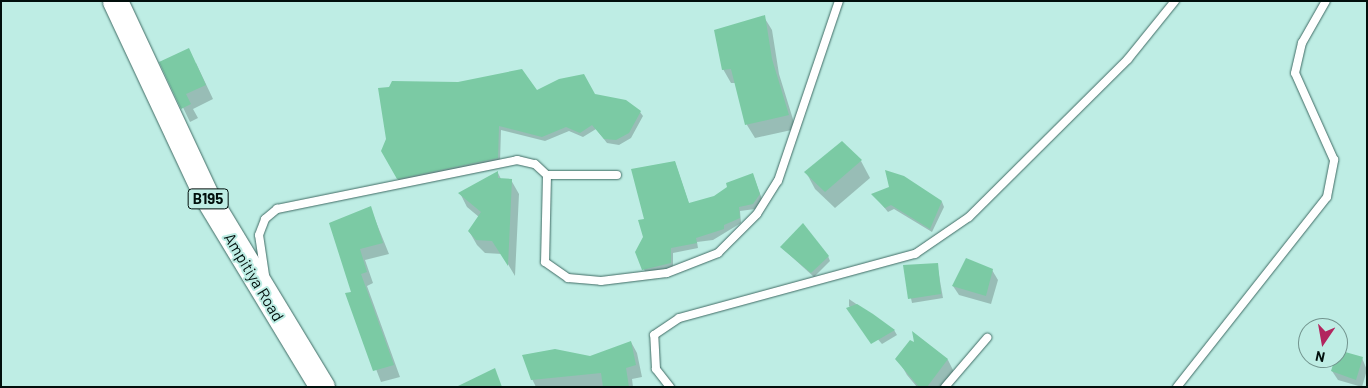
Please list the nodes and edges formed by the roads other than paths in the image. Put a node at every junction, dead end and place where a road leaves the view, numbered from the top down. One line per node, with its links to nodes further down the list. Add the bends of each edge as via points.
1 (115, 1): 7 (main road, Ampitiya Road / B195, via 207,197)
2 (839, 1): 5 (lane, via 778,181 757,214 718,253 667,273 601,281 568,278 545,262)
3 (1175, 1): 10 (lane, via 1128,59 970,217 915,254 679,318 654,335 656,369)
4 (1326, 1): 12 (lane, via 1302,43 1294,73 1334,160 1327,197)
5 (547, 175): 6 (lane); 7 (lane, via 535,164 517,160 277,209 265,219 259,235)
6 (617, 175)
7 (269, 302): 9 (main road, Ampitiya Road / B195)
8 (987, 338): 11 (lane)
9 (322, 387)
10 (670, 387)
11 (945, 387)
12 (1177, 387)

